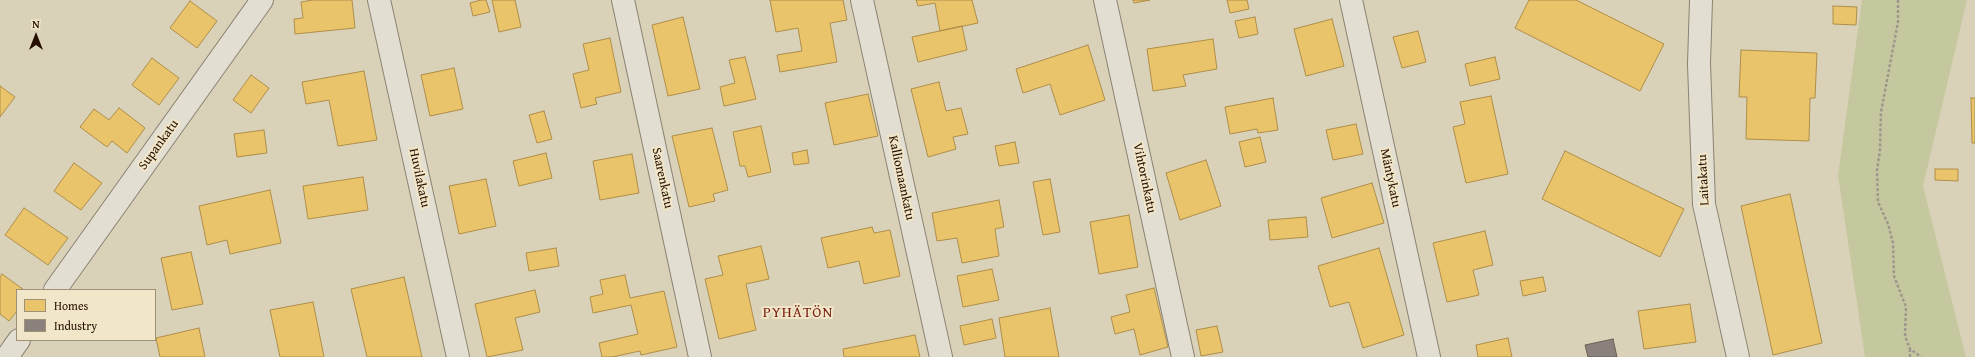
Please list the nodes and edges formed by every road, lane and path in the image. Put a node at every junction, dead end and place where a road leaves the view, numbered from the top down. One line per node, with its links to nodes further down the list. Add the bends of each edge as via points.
1 (262, 0): 9 (street, Supankatu)
2 (379, 0): 13 (street, Huvilakatu)
3 (623, 0): 14 (street, Saarenkatu)
4 (862, 0): 15 (street, Kalliomaankatu)
5 (1106, 0): 16 (street, Vihtorinkatu)
6 (1351, 0): 17 (street, Mäntykatu)
7 (1701, 0): 18 (street, Laitakatu, via 1699,64 1704,204)
8 (1898, 0): 11 (path, via 1898,22 1881,112 1877,170 1878,202 1893,243 1894,276 1906,307 1906,336)
9 (56, 289)
10 (18, 341): 12 (street)
11 (1910, 349): 19 (path); 20 (path)
12 (7, 357)
13 (458, 357)
14 (700, 357)
15 (941, 357)
16 (1182, 357)
17 (1429, 357)
18 (1738, 357)
19 (1910, 357)
20 (1922, 357)

